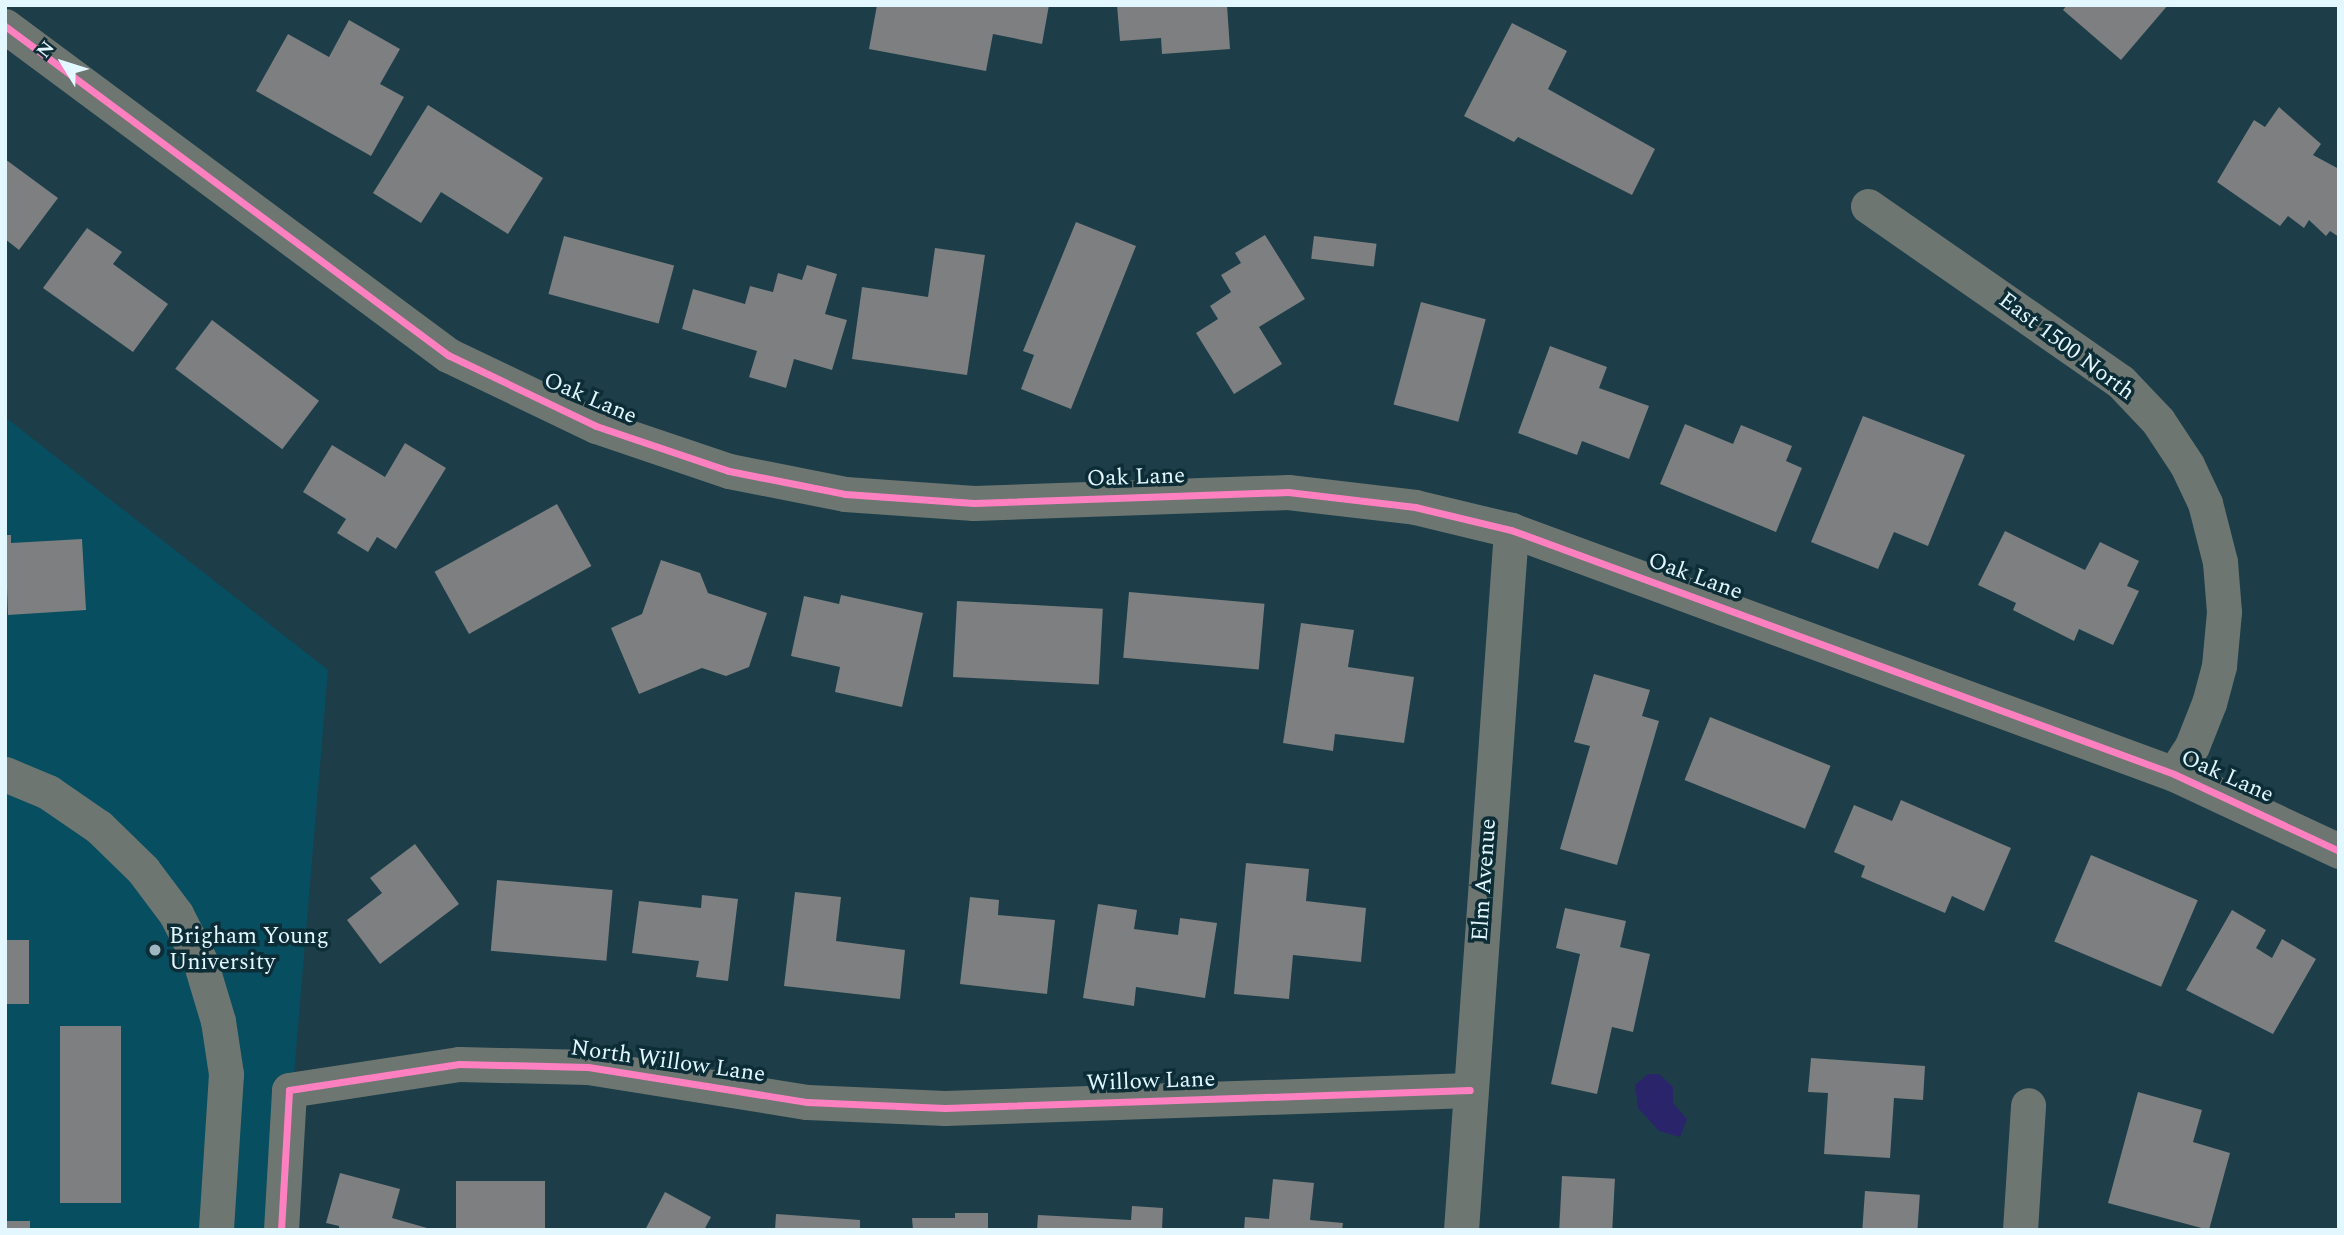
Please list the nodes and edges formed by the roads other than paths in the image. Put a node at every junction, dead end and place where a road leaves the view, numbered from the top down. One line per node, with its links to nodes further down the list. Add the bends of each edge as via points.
1 (5, 26): 3 (street, Oak Lane, via 447,355 596,426 729,471 845,494 974,503 1288,492 1415,507)
2 (1868, 206): 5 (street, East 1500 North, via 2122,382 2158,421 2187,464 2205,503 2220,562 2224,612 2220,666 2209,703 2192,746)
3 (1510, 530): 5 (street, Oak Lane); 7 (street, Elm Avenue)
4 (5, 774): 10 (street, via 47,792 99,827 143,870 176,914 200,961 218,1021 226,1074)
5 (2174, 774): 6 (street, Oak Lane)
6 (2339, 851)
7 (1470, 1090): 8 (street, Willow Lane, via 945,1108); 12 (street, Elm Avenue)
8 (834, 1103): 11 (street, North Willow Lane, via 588,1067 459,1063 289,1090)
9 (2028, 1105): 13 (street)
10 (216, 1230)
11 (281, 1230)
12 (1461, 1230)
13 (2020, 1230)

